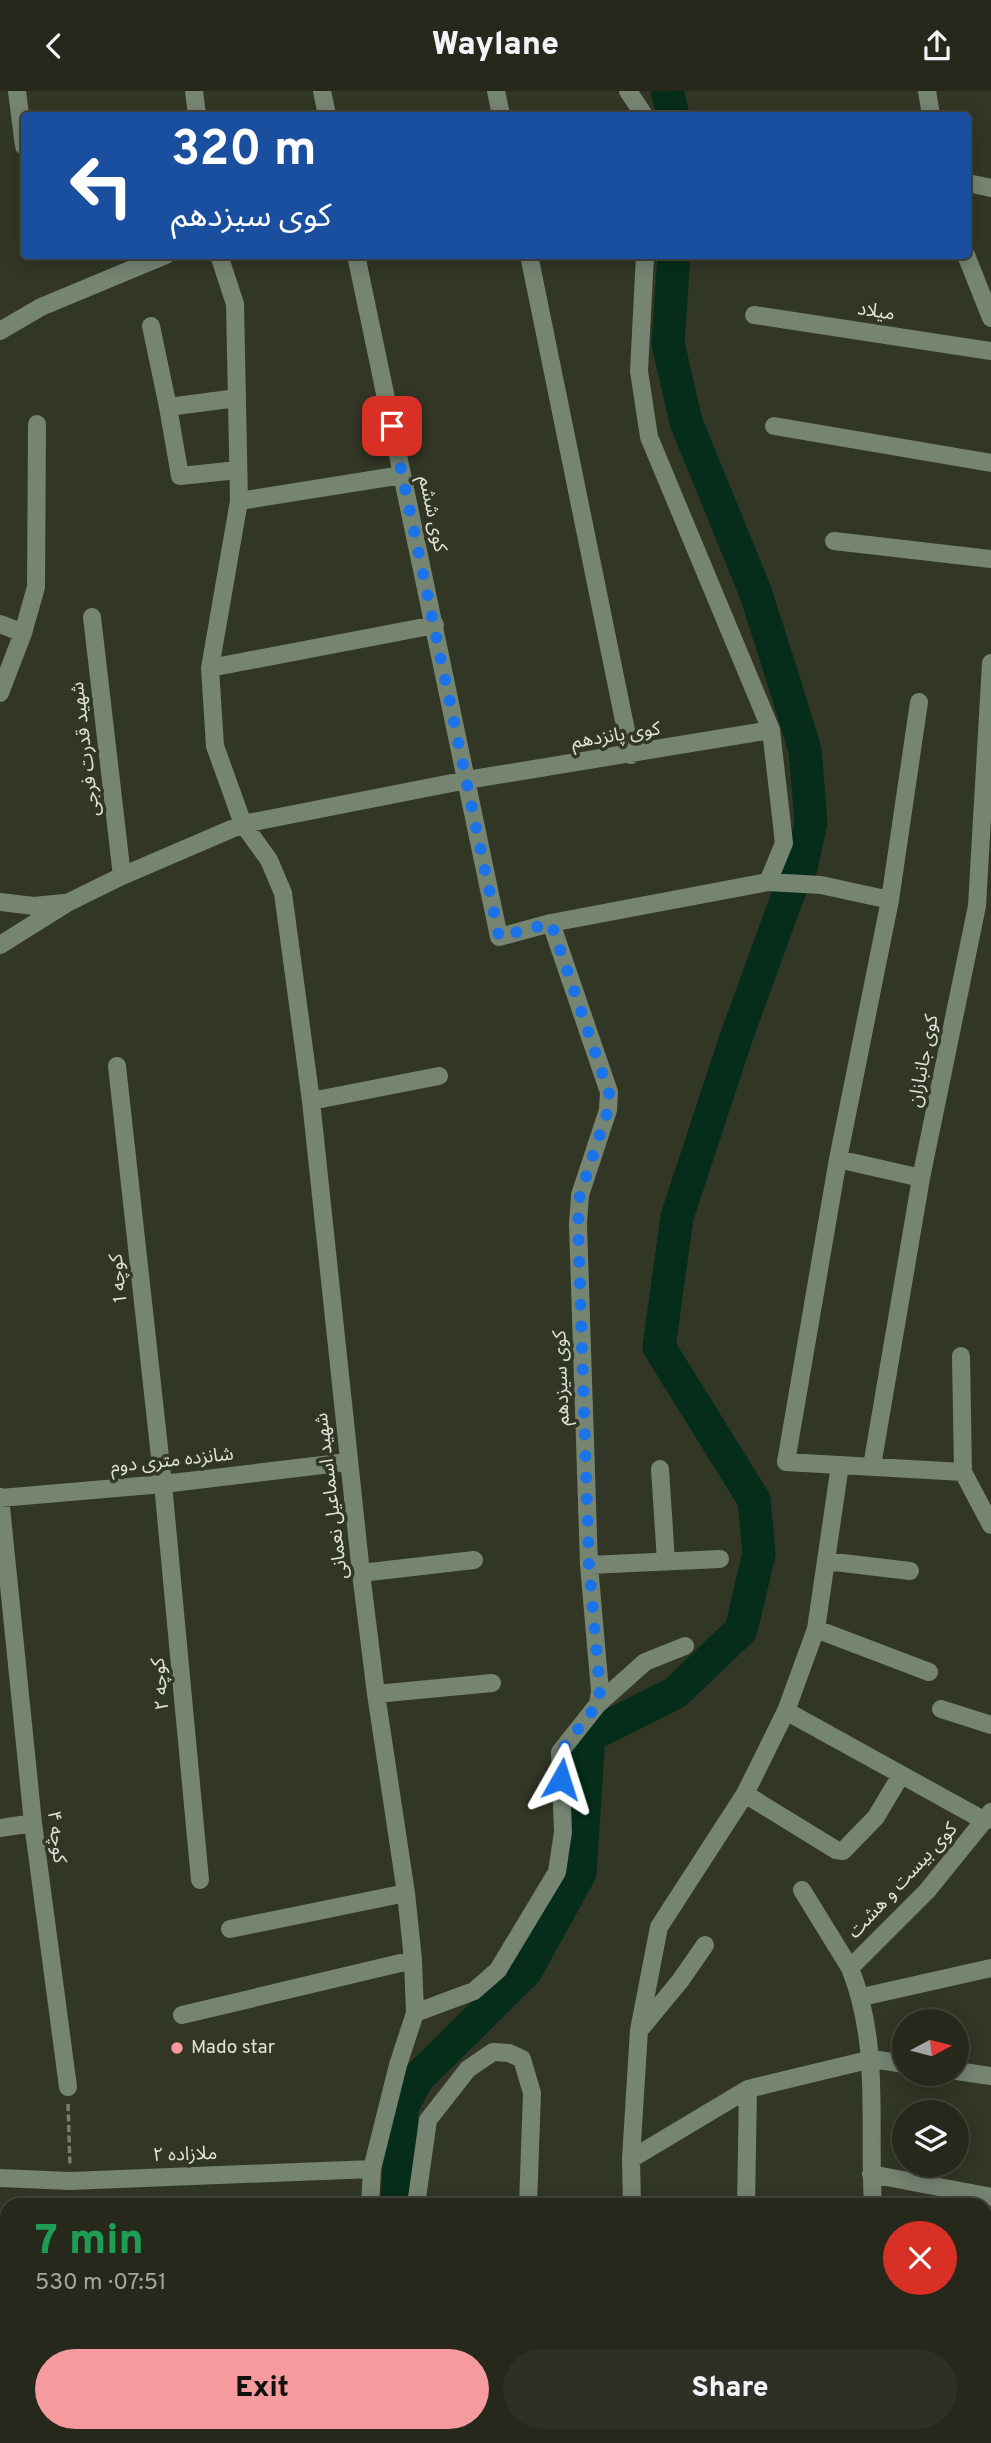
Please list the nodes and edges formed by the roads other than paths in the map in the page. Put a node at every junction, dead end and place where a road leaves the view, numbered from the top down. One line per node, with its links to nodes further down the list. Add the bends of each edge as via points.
1 (17, 91): 12 (street)
2 (194, 91): 7 (street)
3 (322, 91): 8 (street)
4 (496, 91): 9 (street)
5 (628, 91): 10 (street)
6 (927, 91): 11 (street)
7 (197, 112)
8 (326, 112)
9 (500, 112)
10 (642, 112)
11 (930, 112)
12 (21, 122)
13 (971, 184): 14 (street)
14 (991, 188)
15 (156, 259): 24 (street, via 41,307)
16 (220, 259): 26 (street, شهید اسماعیل نعمانی, via 235,305)
17 (357, 259): 32 (street, کوی ششم)
18 (530, 259): 45 (street)
19 (645, 259): 44 (street, via 639,371 649,437)
20 (969, 259): 22 (street)
21 (754, 315): 25 (street, میلاد)
22 (991, 318)
23 (151, 326): 27 (street)
24 (0, 331)
25 (991, 351)
26 (237, 398): 27 (street); 31 (street, شهید اسماعیل نعمانی)
27 (168, 407): 31 (street, via 180,476)
28 (37, 424): 39 (street, via 36,587)
29 (775, 426): 30 (street)
30 (991, 463)
31 (238, 470): 33 (street, شهید اسماعیل نعمانی)
32 (402, 475): 33 (street); 38 (street, کوی ششم)
33 (239, 501): 41 (street, شهید اسماعیل نعمانی)
34 (834, 541): 35 (street)
35 (991, 559)
36 (92, 617): 48 (street, شهید قدرت فرجی)
37 (0, 624): 39 (street)
38 (435, 625): 41 (street); 46 (street, کوی ششم)
39 (23, 633): 42 (street)
40 (991, 663): 59 (street, کوی جانبازان, via 976,906)
41 (210, 668): 47 (street, شهید اسماعیل نعمانی, via 215,745)
42 (0, 694)
43 (919, 702): 50 (street)
44 (771, 730): 45 (street, کوی پانزدهم); 49 (street, via 784,843)
45 (631, 755): 46 (street, کوی پانزدهم)
46 (467, 781): 47 (street, کوی پانزدهم); 53 (street, via 499,937)
47 (243, 824): 48 (street, کوی پانزدهم); 57 (street, شهید اسماعیل نعمانی, via 269,860 283,893)
48 (122, 876): 52 (street, کوی پانزدهم)
49 (768, 882): 50 (street, via 821,885); 53 (street)
50 (890, 900): 58 (street)
51 (0, 902): 52 (street)
52 (67, 903): 54 (street, کوی پانزدهم)
53 (551, 923): 73 (street, کوی سیزدهم, via 609,1093 608,1110 580,1195 578,1224)
54 (0, 945)
55 (117, 1066): 66 (street, کوچه 1)
56 (439, 1076): 57 (street)
57 (311, 1101): 61 (street, شهید اسماعیل نعمانی)
58 (838, 1159): 59 (street); 62 (street, via 786,1462)
59 (921, 1178): 63 (street, کوی جانبازان)
60 (961, 1356): 65 (street)
61 (348, 1462): 66 (street, شانزده متری دوم); 75 (street, شهید اسماعیل نعمانی)
62 (840, 1465): 63 (street); 72 (street)
63 (872, 1466): 65 (street)
64 (660, 1469): 71 (street)
65 (963, 1472): 68 (street)
66 (163, 1484): 67 (street, شانزده متری دوم); 90 (street, کوچه ۲)
67 (0, 1497): 88 (street, کوچه ۴)
68 (991, 1525)
69 (720, 1559): 71 (street)
70 (474, 1560): 75 (street)
71 (666, 1561): 73 (street)
72 (826, 1561): 74 (street); 76 (street)
73 (589, 1565): 81 (street, کوی سیزدهم, via 600,1677)
74 (910, 1571)
75 (361, 1573): 80 (street, شهید اسماعیل نعمانی)
76 (816, 1629): 78 (street); 83 (street)
77 (685, 1646): 81 (street, via 645,1662)
78 (929, 1672)
79 (492, 1683): 80 (street)
80 (376, 1694): 92 (street, شهید اسماعیل نعمانی)
81 (598, 1704): 99 (street, via 560,1752 563,1832 557,1872 498,1970 474,1991)
82 (940, 1709): 84 (street)
83 (786, 1711): 85 (street); 86 (street)
84 (991, 1725)
85 (901, 1775): 86 (street, via 876,1817 843,1851); 87 (street)
86 (745, 1794): 101 (street, via 659,1927)
87 (988, 1817): 96 (street, کوی بیست و هشت, via 927,1891)
88 (33, 1823): 89 (street); 106 (street, کوچه ۴)
89 (0, 1828)
90 (200, 1880)
91 (802, 1890): 96 (street)
92 (406, 1893): 93 (street); 95 (street, شهید اسماعیل نعمانی)
93 (230, 1929)
94 (705, 1945): 101 (street)
95 (413, 1960): 99 (street, شهید اسماعیل نعمانی); 100 (street)
96 (850, 1968): 98 (street, کوی بیست و هشت)
97 (991, 1968): 98 (street)
98 (862, 1997): 102 (street, کوی بیست و هشت)
99 (415, 2013): 109 (street, شهید اسماعیل نعمانی)
100 (182, 2015)
101 (639, 2030): 108 (street)
102 (872, 2059): 103 (street); 107 (street); 110 (street, کوی بیست و هشت)
103 (892, 2062)
104 (970, 2073): 105 (street)
105 (991, 2075)
106 (68, 2087)
107 (748, 2089): 108 (street); 117 (street)
108 (631, 2159): 116 (street)
109 (372, 2169): 111 (street, ملازاده ۲, via 70,2181); 113 (street, شهید اسماعیل نعمانی)
110 (871, 2174): 112 (street); 118 (street, کوی بیست و هشت)
111 (0, 2178)
112 (991, 2197)
113 (370, 2198)
114 (417, 2198): 115 (street, via 428,2120 468,2069 493,2052 522,2059 532,2093)
115 (528, 2198)
116 (632, 2198)
117 (746, 2198)
118 (873, 2198)

